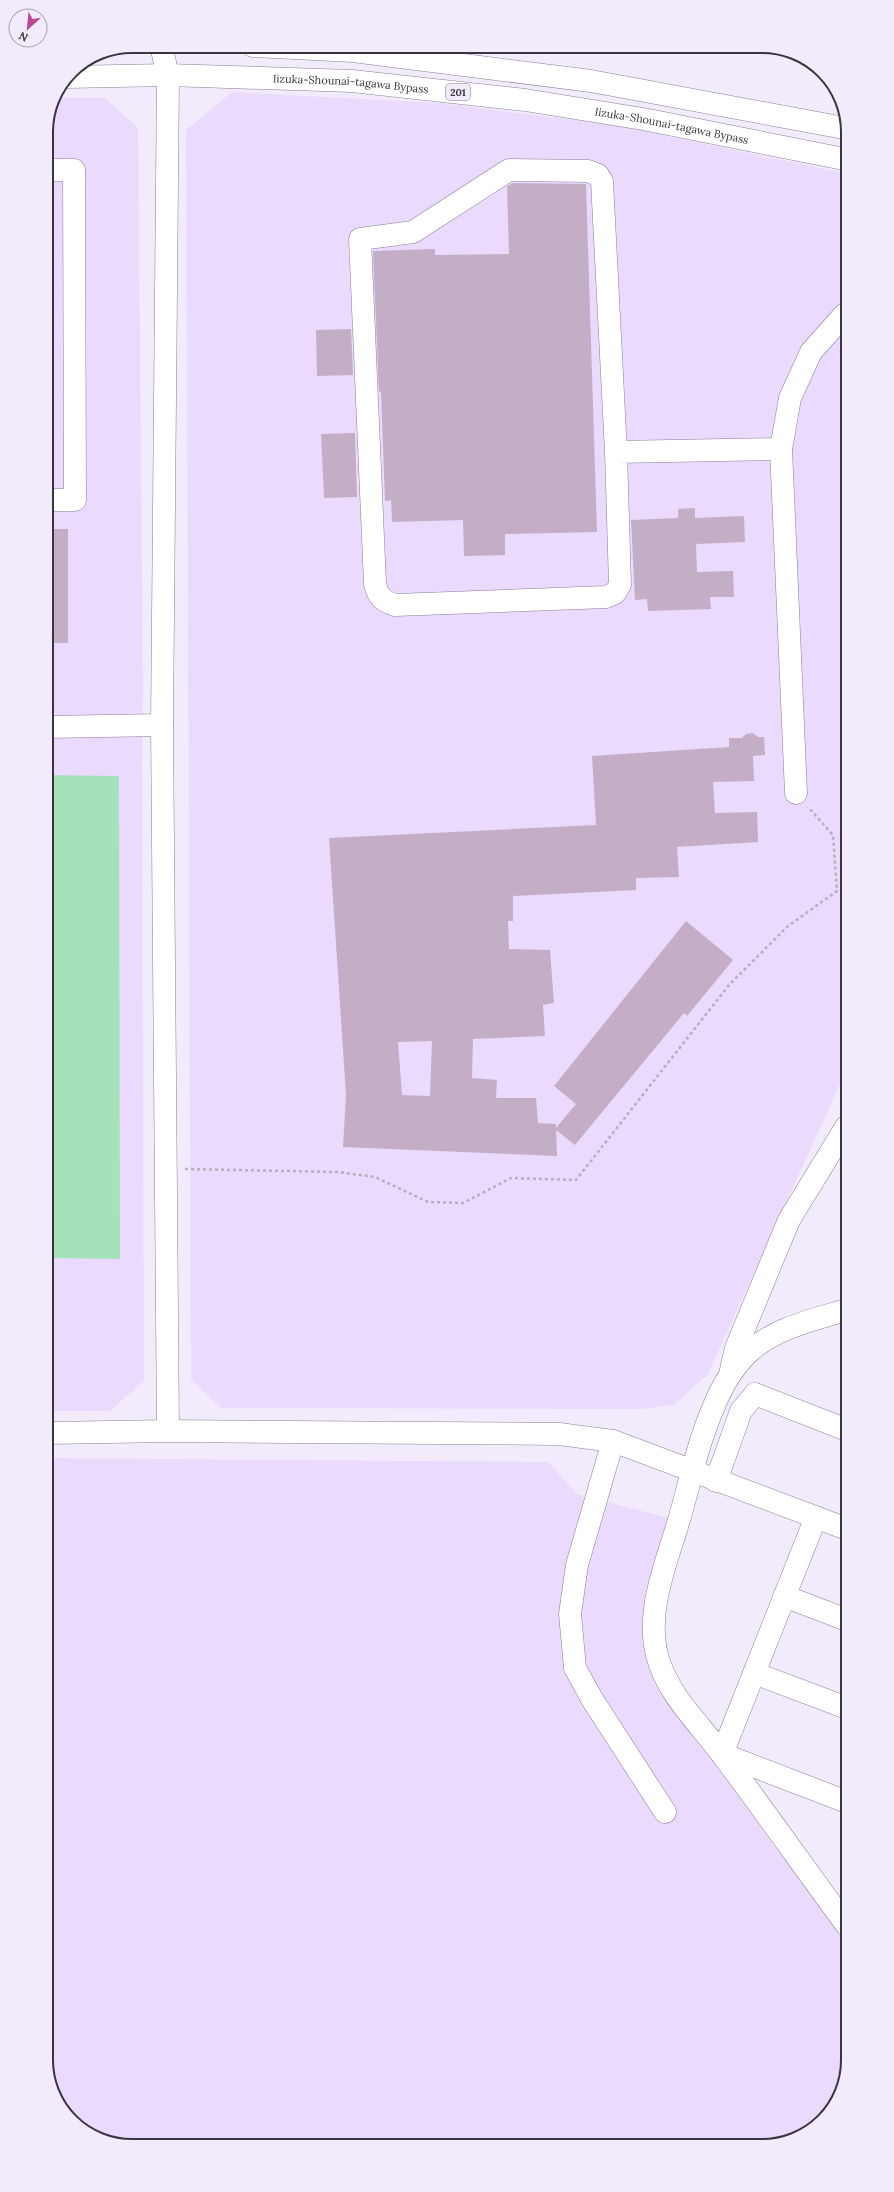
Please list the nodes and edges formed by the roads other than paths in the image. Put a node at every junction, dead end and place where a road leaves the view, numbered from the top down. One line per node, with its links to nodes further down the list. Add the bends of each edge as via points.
1 (163, 53): 3 (main road)
2 (369, 53): 5 (main road, via 591,81)
3 (168, 75): 4 (main road, Iizuka-Shounai-tagawa Bypass / 201); 6 (main road, Iizuka-Shounai-tagawa Bypass / 201, via 352,81 525,100 643,119); 12 (main road)
4 (75, 77)
5 (841, 127)
6 (841, 157)
7 (53, 170): 11 (main road, via 74,170 75,492 75,500)
8 (841, 318): 9 (main road, via 811,352 790,398)
9 (781, 449): 10 (main road); 14 (main road)
10 (616, 452): 10 (main road, via 620,585 616,593 606,597 395,605 384,602 375,584 360,239 413,232 509,170 588,171 598,175 603,188)
11 (53, 500)
12 (162, 725): 13 (main road); 19 (main road)
13 (53, 727)
14 (796, 793)
15 (841, 1135): 17 (main road, via 789,1220 736,1348)
16 (841, 1311): 17 (main road, via 795,1325 769,1338 749,1352)
17 (730, 1373): 22 (main road, via 713,1407)
18 (841, 1428): 23 (main road, via 755,1394 741,1411)
19 (168, 1432): 20 (main road); 21 (main road, via 559,1434)
20 (53, 1433)
21 (613, 1441): 22 (main road); 32 (main road, via 577,1565 570,1614 576,1668 592,1699)
22 (692, 1472): 23 (main road); 30 (main road, via 656,1599 657,1654 669,1682 692,1718)
23 (716, 1481): 24 (main road)
24 (816, 1517): 25 (main road); 26 (main road)
25 (841, 1527)
26 (784, 1596): 27 (main road); 28 (main road)
27 (841, 1618)
28 (754, 1673): 29 (main road); 30 (main road)
29 (841, 1706)
30 (722, 1754): 31 (main road); 33 (main road)
31 (841, 1800)
32 (665, 1812)
33 (841, 1917)

